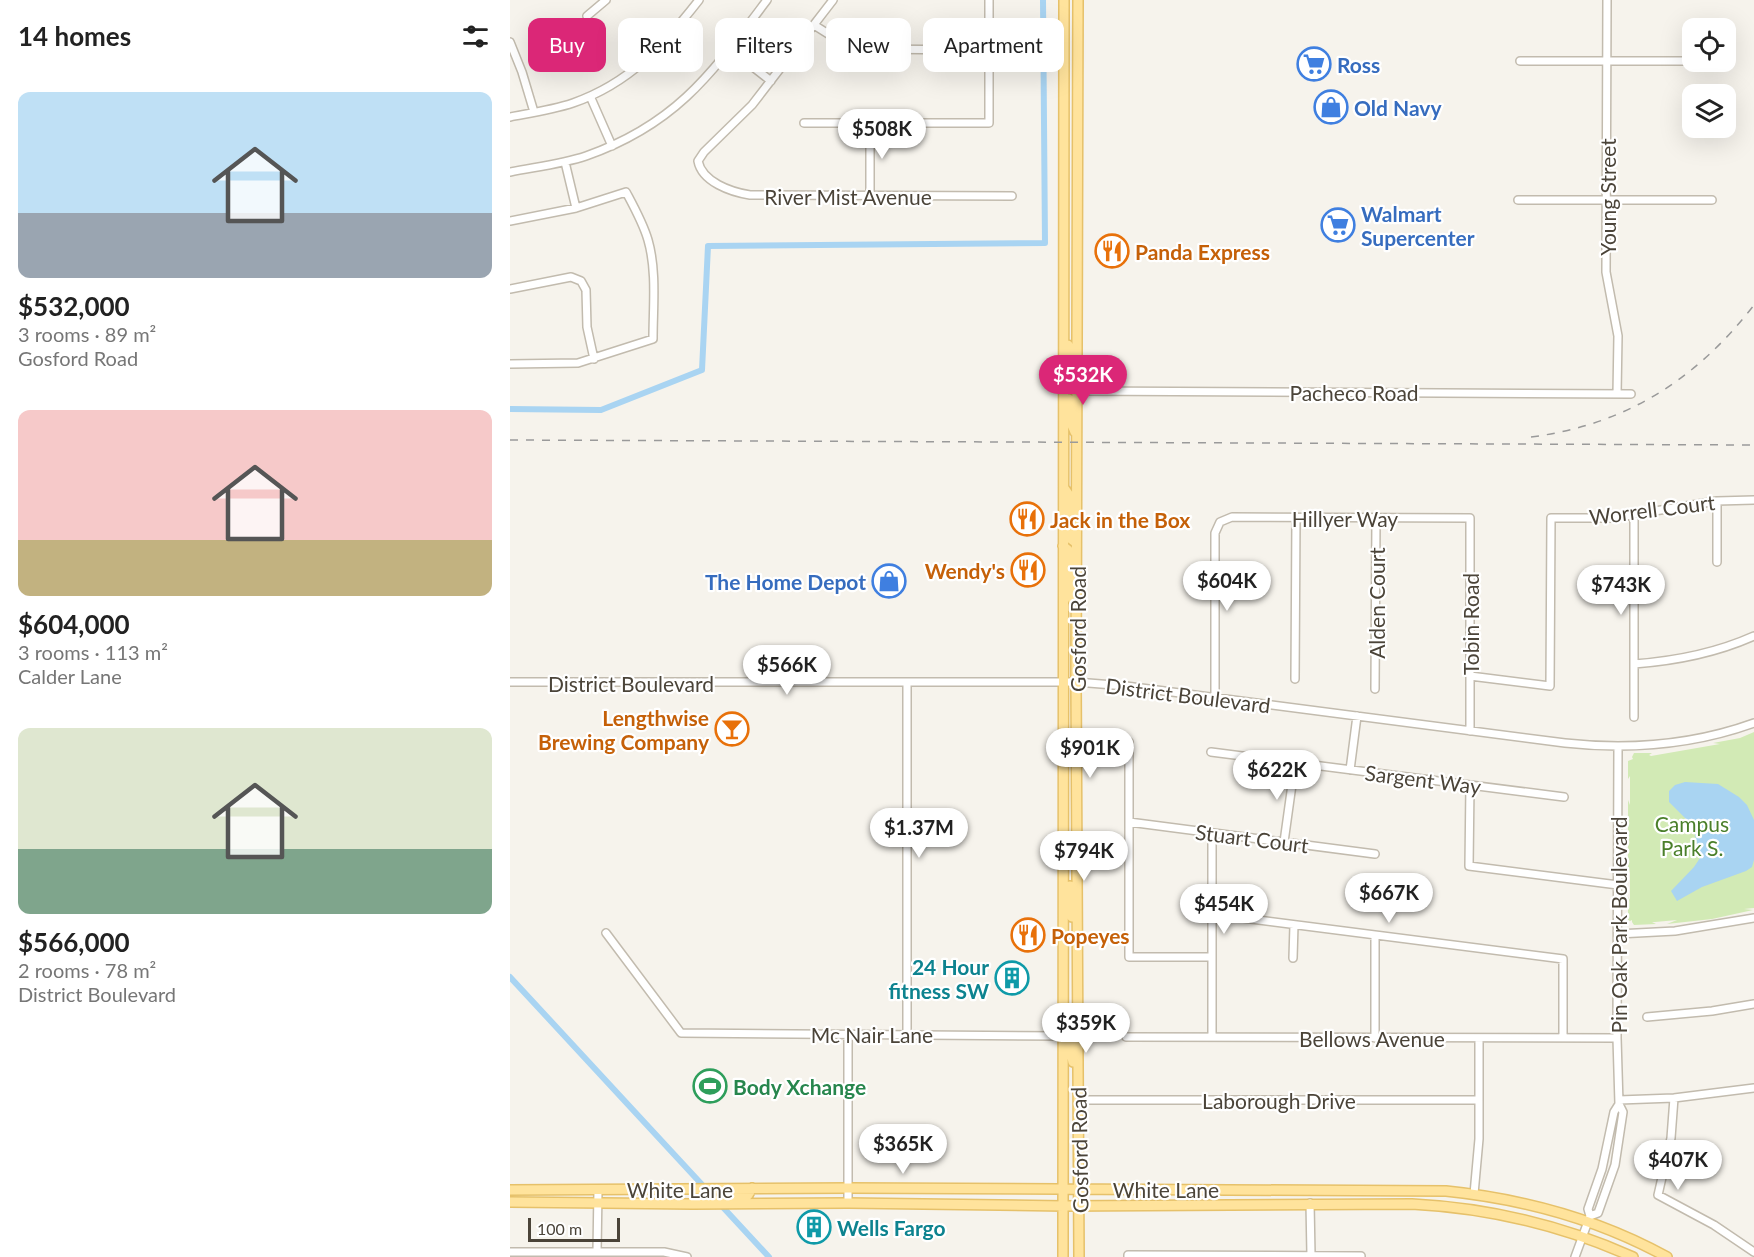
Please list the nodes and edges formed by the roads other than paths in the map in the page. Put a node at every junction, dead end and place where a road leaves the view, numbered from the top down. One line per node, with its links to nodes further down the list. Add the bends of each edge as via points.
1 (606, 0): 9 (street)
2 (699, 0): 23 (street, via 649,59 618,82)
3 (767, 0): 10 (street)
4 (833, 0): 12 (street)
5 (989, 0): 11 (street)
6 (1064, 0): 39 (main road, Gosford Road)
7 (1078, 0): 43 (main road, Gosford Road)
8 (1607, 0): 15 (street, Young Street)
9 (587, 16)
10 (753, 18)
11 (989, 18)
12 (814, 25): 14 (street, via 861,49)
13 (510, 42): 24 (street)
14 (923, 49)
15 (1607, 60): 16 (street); 17 (street); 34 (street, Young Street)
16 (1520, 61)
17 (1682, 61)
18 (715, 68): 28 (street, via 682,102 647,128)
19 (759, 72): 22 (street)
20 (778, 72): 22 (street)
21 (989, 72): 27 (street, via 989,123)
22 (771, 81): 31 (street, River Mist Avenue, via 704,152 698,161 699,169 717,184 750,195)
23 (590, 96): 24 (street); 28 (street)
24 (534, 112): 25 (street)
25 (510, 117)
26 (804, 123): 27 (street)
27 (870, 123): 31 (street)
28 (612, 146): 29 (street)
29 (565, 162): 30 (street); 36 (street)
30 (510, 172)
31 (870, 196): 32 (street, River Mist Avenue)
32 (1012, 196)
33 (1518, 200): 34 (street)
34 (1607, 200): 35 (street); 44 (street, Young Street, via 1606,272 1618,336)
35 (1712, 200)
36 (576, 208): 37 (street); 40 (street, via 626,192 643,226 651,256 653,339)
37 (510, 221)
38 (510, 289): 40 (street, via 571,278 581,281 586,290 587,327)
39 (1064, 334): 42 (main road, Gosford Road); 43 (main road, via 1070,351 1070,379)
40 (594, 359): 41 (street, via 561,364)
41 (510, 364)
42 (1063, 388): 46 (main road, via 1069,396 1070,420); 47 (main road, Gosford Road)
43 (1077, 391): 44 (street, Pacheco Road); 46 (main road, Gosford Road)
44 (1617, 394): 45 (street, Pacheco Road)
45 (1631, 394)
46 (1077, 437): 54 (main road, Gosford Road)
47 (1063, 486): 54 (main road, via 1071,498 1071,539); 55 (main road, Gosford Road)
48 (1754, 500): 49 (street, Worrell Court)
49 (1717, 501): 50 (street, Worrell Court); 56 (street)
50 (1634, 515): 59 (street); 60 (street, Worrell Court, via 1551,518 1550,686)
51 (1296, 517): 52 (street, Hillyer Way); 61 (street); 67 (street, Hillyer Way, via 1232,517 1220,522 1215,533)
52 (1376, 518): 53 (street, Hillyer Way); 66 (street, Alden Court)
53 (1470, 518): 60 (street, Tobin Road)
54 (1077, 544): 57 (main road, Gosford Road)
55 (1063, 546): 57 (main road, via 1070,556 1070,594); 63 (main road, Gosford Road)
56 (1717, 562)
57 (1077, 610): 64 (main road, Gosford Road)
58 (1754, 636): 59 (street, via 1703,654)
59 (1634, 663): 69 (street)
60 (1470, 676): 71 (street, Tobin Road)
61 (1295, 679)
62 (510, 682): 65 (street, District Boulevard)
63 (1063, 682): 64 (street, District Boulevard); 65 (street, District Boulevard); 82 (main road, Gosford Road)
64 (1076, 682): 67 (street, District Boulevard); 89 (main road, Gosford Road)
65 (907, 684): 97 (street)
66 (1376, 689)
67 (1215, 698): 68 (street, District Boulevard)
68 (1357, 716): 71 (street, District Boulevard); 76 (street)
69 (1634, 717)
70 (1754, 723): 73 (street, District Boulevard, via 1680,742)
71 (1470, 731): 73 (street, District Boulevard)
72 (1129, 742): 79 (street)
73 (1618, 746): 84 (street, Pin Oak Park Boulevard)
74 (1211, 752): 75 (street, Sargent Way)
75 (1295, 763): 76 (street, Sargent Way); 81 (street)
76 (1350, 770): 77 (street, Sargent Way)
77 (1470, 785): 78 (street, Sargent Way); 84 (street, via 1470,866)
78 (1564, 797)
79 (1129, 822): 80 (street, Stuart Court); 92 (street, via 1129,957)
80 (1212, 833): 81 (street, Stuart Court); 85 (street)
81 (1284, 842): 83 (street, Stuart Court)
82 (1063, 843): 89 (main road, via 1069,850 1070,907); 98 (main road, Gosford Road)
83 (1375, 854)
84 (1618, 885): 90 (street, Pin Oak Park Boulevard)
85 (1212, 914): 87 (street); 92 (street)
86 (1754, 918): 90 (street, via 1676,931)
87 (1294, 925): 91 (street); 93 (street)
88 (606, 933): 96 (street, Mc Nair Lane, via 681,1033)
89 (1076, 934): 106 (main road, Gosford Road)
90 (1618, 934): 104 (street, Pin Oak Park Boulevard)
91 (1375, 935): 101 (street); 103 (street, via 1563,959)
92 (1212, 957): 100 (street)
93 (1293, 958)
94 (1754, 1004): 95 (street)
95 (1647, 1017)
96 (848, 1034): 97 (street, Mc Nair Lane); 110 (street)
97 (907, 1034): 98 (street, Mc Nair Lane)
98 (1063, 1036): 106 (main road, via 1071,1046); 111 (main road, Gosford Road)
99 (1126, 1037): 100 (street, Bellows Avenue)
100 (1212, 1037): 101 (street, Bellows Avenue)
101 (1375, 1038): 102 (street, Bellows Avenue)
102 (1479, 1038): 103 (street, Bellows Avenue); 108 (street)
103 (1563, 1038): 104 (street, Bellows Avenue)
104 (1617, 1038): 109 (street, Pin Oak Park Boulevard)
105 (1754, 1088): 107 (street)
106 (1078, 1095): 108 (street, Laborough Drive); 112 (main road, Gosford Road)
107 (1674, 1098): 109 (street); 127 (street, via 1671,1138 1658,1195)
108 (1479, 1100): 115 (street)
109 (1619, 1102): 123 (street, Pin Oak Park Boulevard, via 1588,1209); 123 (street, Pin Oak Park Boulevard, via 1623,1112 1615,1165 1598,1213)
110 (849, 1188): 111 (main road, White Lane); 116 (main road, White Lane, via 752,1188); 119 (street)
111 (1064, 1188): 112 (main road, White Lane); 121 (main road, Gosford Road)
112 (1080, 1188): 115 (main road, White Lane, via 1418,1189); 122 (main road, Gosford Road)
113 (510, 1190): 114 (main road, White Lane)
114 (598, 1190): 116 (main road, White Lane, via 692,1189); 118 (street)
115 (1474, 1194): 123 (main road, White Lane)
116 (743, 1196): 118 (main road, White Lane, via 693,1204); 119 (main road, White Lane)
117 (510, 1202): 118 (main road, White Lane)
118 (597, 1203): 126 (street)
119 (848, 1203): 121 (main road, White Lane)
120 (1310, 1203): 122 (main road, White Lane); 124 (main road, White Lane, via 1468,1208); 133 (street)
121 (1064, 1206): 122 (main road, White Lane); 136 (main road, Gosford Road)
122 (1080, 1206): 137 (main road, Gosford Road)
123 (1589, 1219): 124 (street, Pin Oak Park Boulevard); 140 (main road, White Lane)
124 (1582, 1236): 138 (street, Pin Oak Park Boulevard); 139 (main road, White Lane)
125 (510, 1252): 128 (street)
126 (597, 1252): 128 (street); 129 (street)
127 (1754, 1252)
128 (553, 1254)
129 (641, 1255): 135 (street, via 664,1252)
130 (1128, 1256): 131 (street)
131 (1198, 1256): 132 (street)
132 (1267, 1256): 133 (street)
133 (1311, 1256): 134 (street)
134 (1361, 1256)
135 (687, 1257)
136 (1063, 1257)
137 (1079, 1257)
138 (1575, 1257)
139 (1633, 1257)
140 (1666, 1257)

